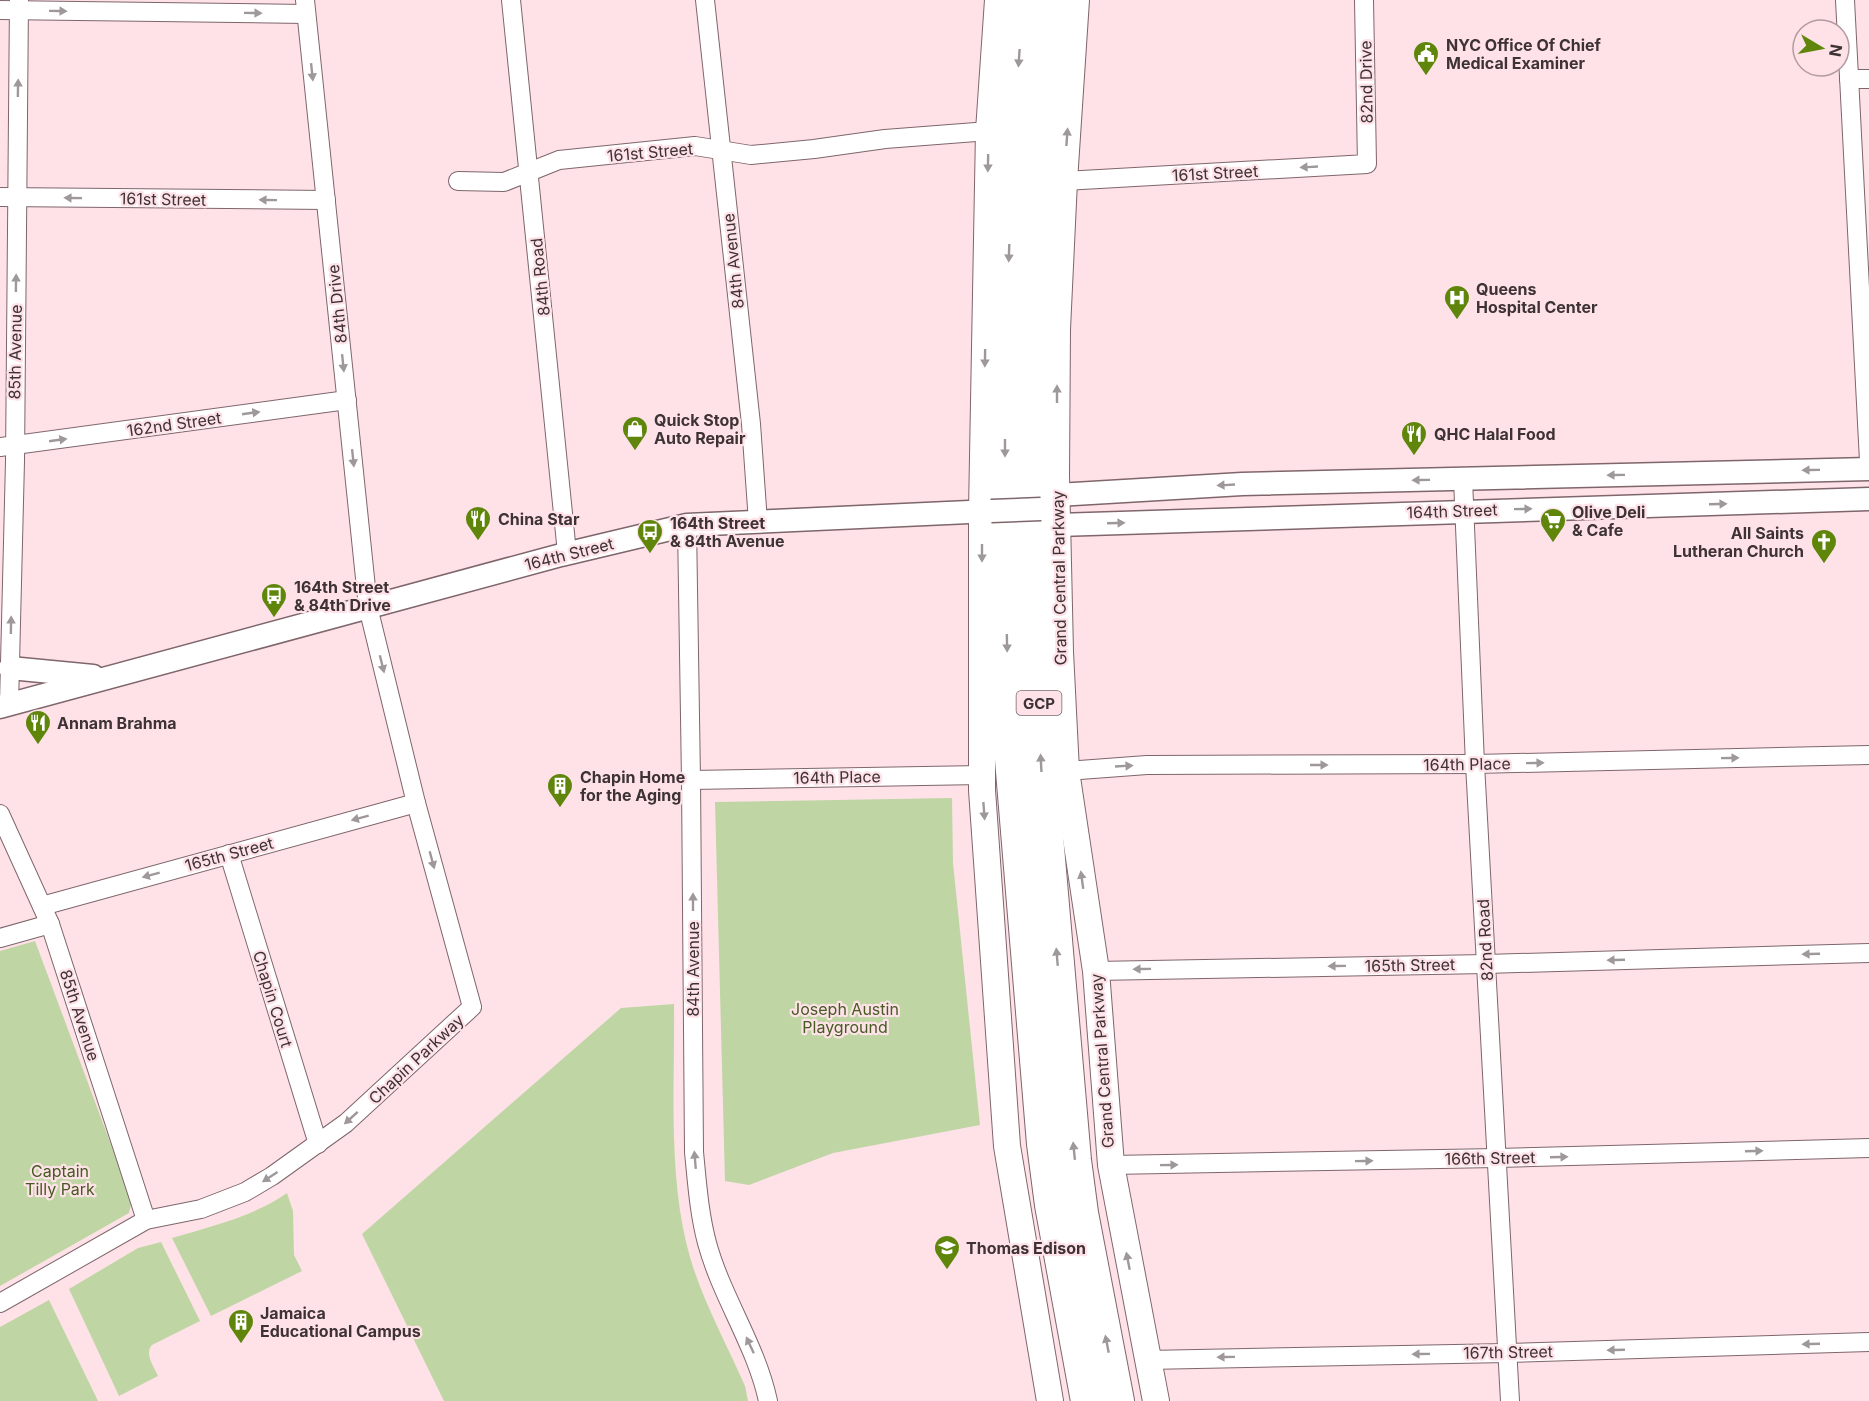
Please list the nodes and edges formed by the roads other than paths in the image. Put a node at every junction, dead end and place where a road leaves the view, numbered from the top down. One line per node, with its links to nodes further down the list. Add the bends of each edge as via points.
1 (511, 0): 17 (street, 84th Road)
2 (705, 0): 15 (street, 84th Avenue)
3 (998, 0): 14 (main road)
4 (1023, 0): 64 (highway, GCP, one-way to 64, via 1011,198 1005,399 1011,759 1043,1144)
5 (1054, 0): 65 (highway, Grand Central Parkway / GCP, one-way to 5, via 1075,1160 1040,730 1034,523 1036,341 1041,181)
6 (1076, 0): 19 (main road, Grand Central Parkway, one-way to 6)
7 (1364, 0): 16 (street, 82nd Drive)
8 (1845, 0): 12 (street)
9 (19, 5): 10 (street, one-way to 10); 11 (street); 20 (street, 85th Avenue, one-way to 9)
10 (306, 7): 21 (street, 84th Drive, one-way to 21)
11 (0, 10)
12 (1849, 79): 13 (street); 22 (street)
13 (1869, 79)
14 (989, 131): 15 (street, 161st Street, via 751,155); 30 (main road, one-way to 30)
15 (721, 151): 17 (street, 161st Street, via 695,146 559,160); 32 (street, 84th Avenue)
16 (1367, 164): 19 (street, 161st Street, one-way to 19)
17 (529, 171): 18 (street, 161st Street, via 504,182); 34 (street, 84th Road)
18 (458, 181)
19 (1064, 181): 29 (main road, Grand Central Parkway, one-way to 19)
20 (9, 197): 21 (street, 161st Street, one-way to 20); 24 (street, 85th Avenue, one-way to 20)
21 (326, 200): 23 (street, 84th Drive, one-way to 23)
22 (1864, 270): 25 (street)
23 (347, 400): 24 (street, 162nd Street, one-way to 23); 35 (street, 84th Drive, one-way to 35)
24 (7, 446): 36 (street, 85th Avenue, one-way to 24)
25 (1869, 461)
26 (1869, 469): 27 (street, 164th Street, one-way to 27)
27 (1463, 478): 29 (street, 164th Street, one-way to 29, via 1242,484); 31 (street, 82nd Road)
28 (1869, 499): 31 (street, 164th Street, one-way to 28)
29 (1052, 510): 30 (street, 164th Street, bridge); 31 (street, 164th Street, one-way to 31); 41 (main road, Grand Central Parkway)
30 (987, 511): 32 (street, 164th Street); 42 (main road, one-way to 42)
31 (1464, 511): 40 (street, 82nd Road)
32 (758, 522): 33 (street, 164th Street)
33 (687, 525): 34 (street, 164th Street); 43 (street, 84th Avenue)
34 (567, 553): 35 (street, 164th Street)
35 (368, 607): 37 (street, 164th Street); 44 (street, Chapin Parkway, one-way to 44)
36 (10, 668): 37 (street, 164th Street); 38 (street, 85th Avenue)
37 (110, 677): 38 (street, 164th Street)
38 (5, 706)
39 (1869, 755): 40 (street, 164th Place, one-way to 39)
40 (1475, 764): 41 (street, 164th Place, one-way to 40, via 1147,765); 51 (street, 82nd Road)
41 (1066, 771): 52 (main road, Grand Central Parkway, one-way to 41)
42 (982, 775): 43 (street, 164th Place); 63 (main road, one-way to 63, via 1007,1146)
43 (691, 780): 62 (street, 84th Avenue, one-way to 43, via 756,1357 707,1243 699,1196 694,1152)
44 (416, 803): 46 (street, 165th Street, one-way to 46); 53 (street, Chapin Parkway, one-way to 53, via 472,1007)
45 (0, 814): 47 (street, 85th Avenue)
46 (228, 854): 47 (street, 165th Street, one-way to 47); 53 (street, Chapin Court)
47 (42, 906): 48 (street, 85th Avenue)
48 (50, 924): 49 (street); 57 (street, 85th Avenue)
49 (0, 938)
50 (1869, 952): 51 (street, 165th Street, one-way to 51)
51 (1486, 964): 52 (street, 165th Street, one-way to 52); 55 (street, 82nd Road)
52 (1096, 971): 56 (main road, Grand Central Parkway)
53 (318, 1144): 57 (street, Chapin Parkway, one-way to 57, via 245,1192 201,1209)
54 (1869, 1148): 55 (street, 166th Street, one-way to 54)
55 (1497, 1158): 56 (street, 166th Street, one-way to 55); 60 (street, 82nd Road)
56 (1111, 1165): 61 (main road, Grand Central Parkway, one-way to 56)
57 (147, 1220): 58 (street, Chapin Parkway)
58 (0, 1303)
59 (1869, 1342): 60 (street, 167th Street, one-way to 60)
60 (1507, 1353): 61 (street, 167th Street, one-way to 61); 67 (street, 82nd Road)
61 (1147, 1360): 66 (main road, Grand Central Parkway)
62 (768, 1401)
63 (1050, 1401)
64 (1087, 1401)
65 (1118, 1401)
66 (1156, 1401)
67 (1510, 1401)

